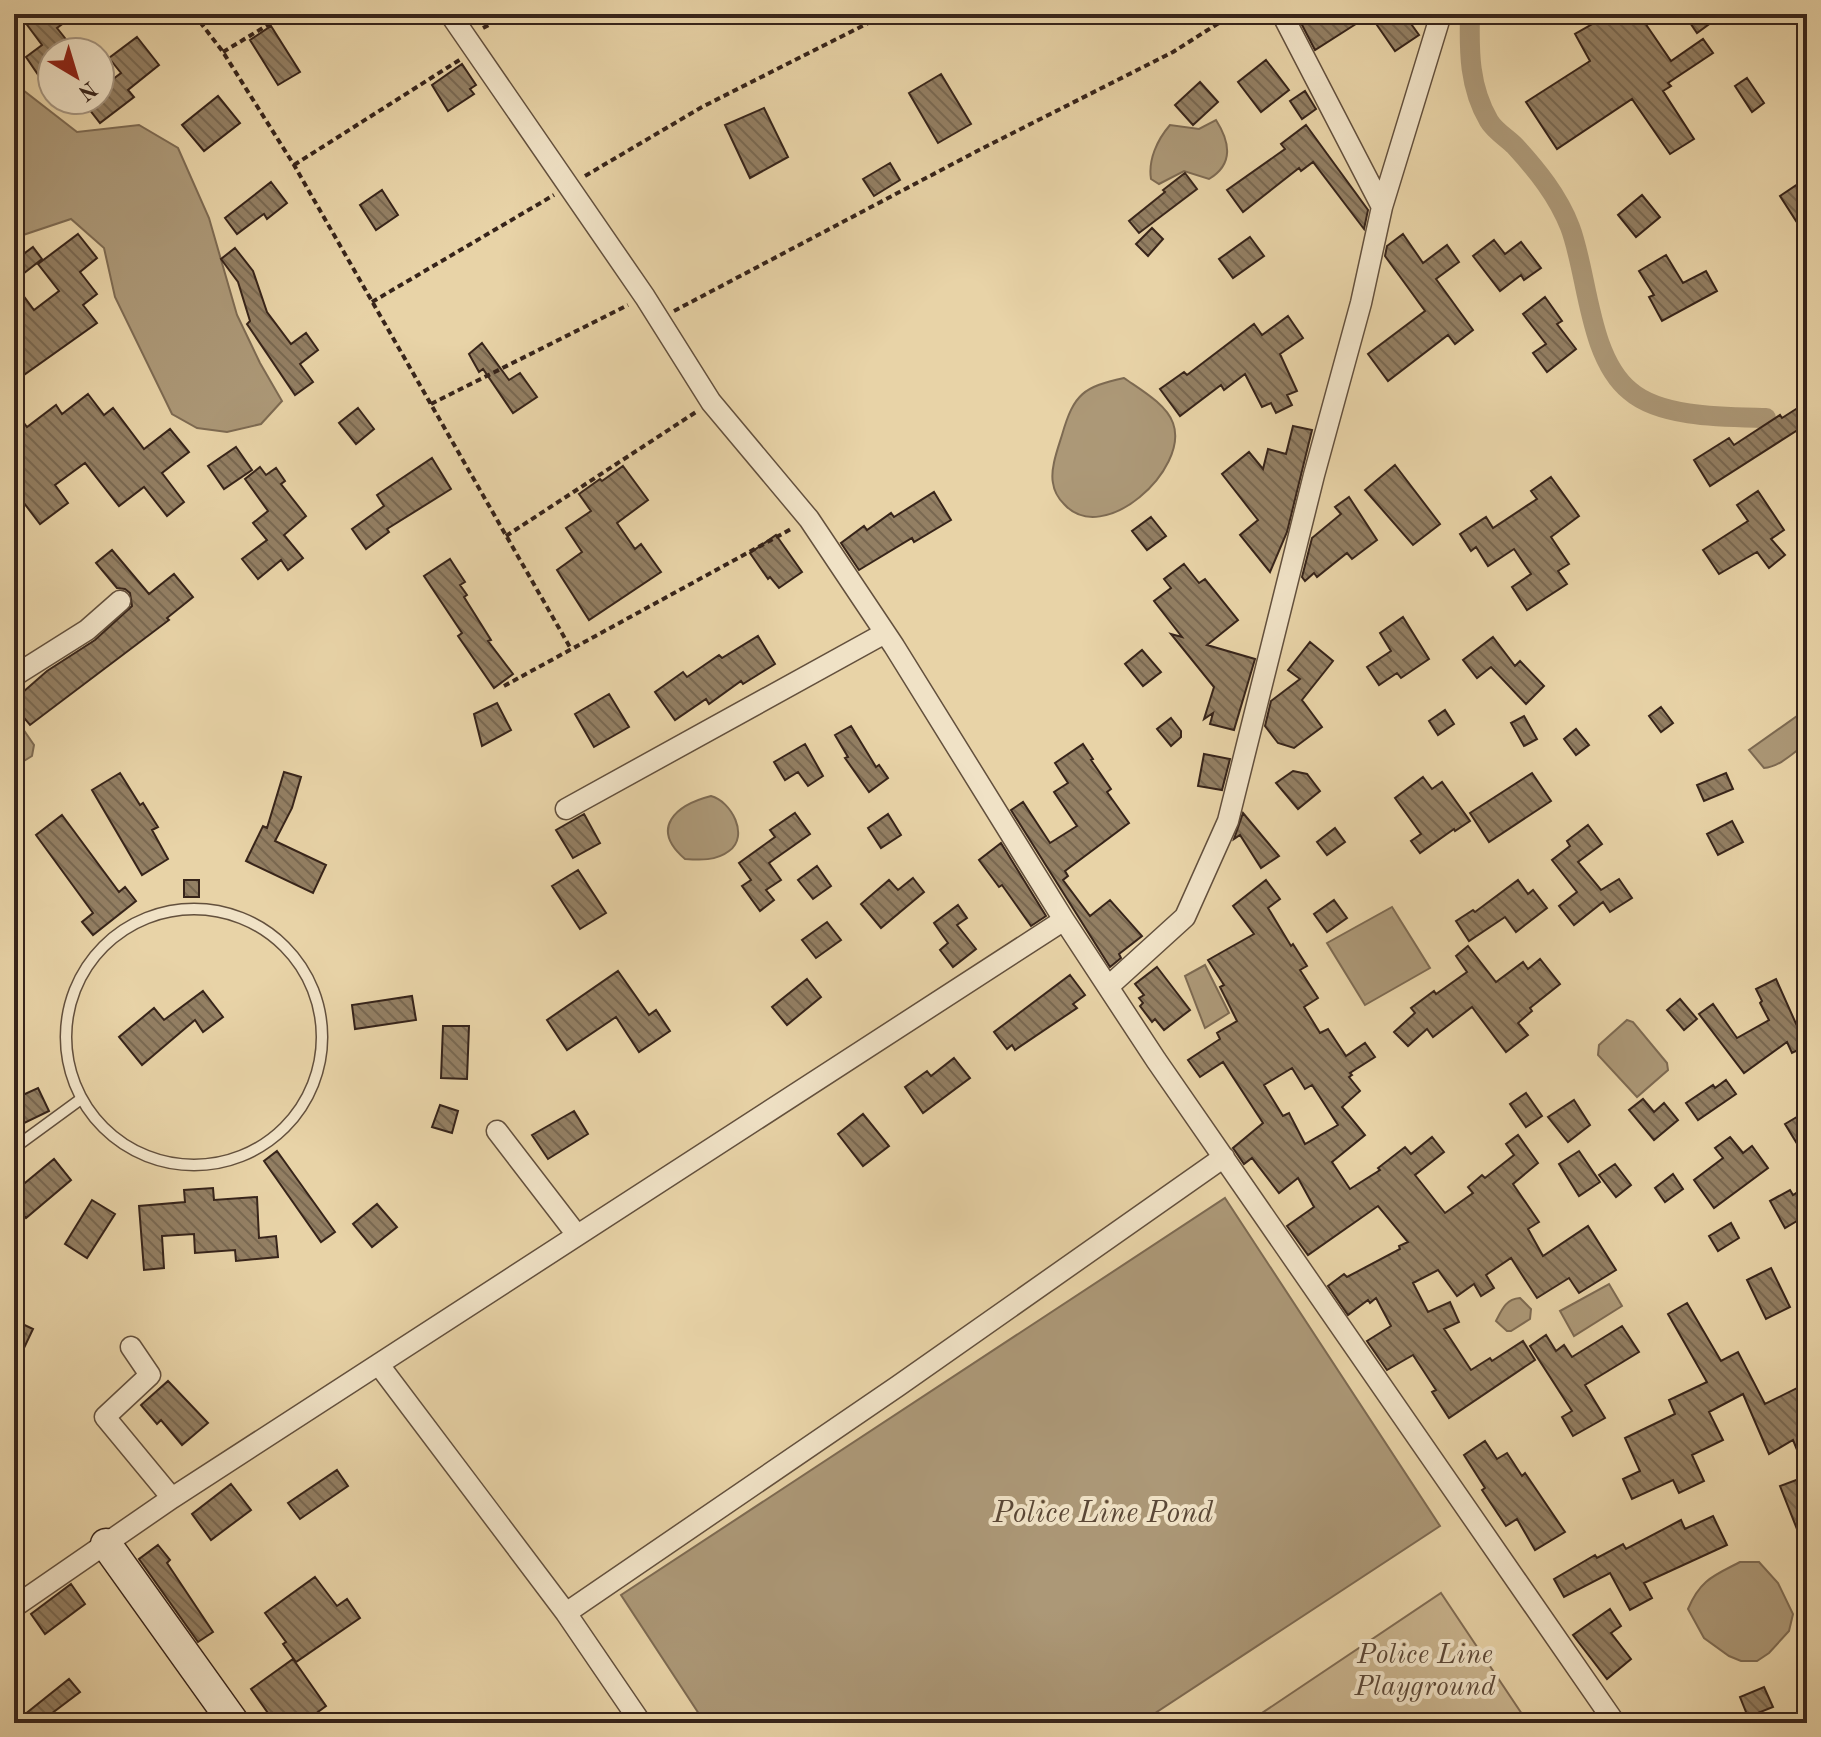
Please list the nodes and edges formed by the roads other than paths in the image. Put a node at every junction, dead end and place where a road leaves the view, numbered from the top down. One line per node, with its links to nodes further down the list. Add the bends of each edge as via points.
1 (450, 14): 6 (street, via 711,402 809,519)
2 (1282, 14): 4 (street)
3 (1441, 14): 4 (street)
4 (1382, 207): 10 (street, via 1228,821 1185,917)
5 (120, 601): 7 (street, via 87,630)
6 (885, 633): 8 (street); 9 (street)
7 (14, 676)
8 (566, 809)
9 (1064, 920): 10 (street); 15 (street)
10 (1109, 986): 14 (street)
11 (81, 1099): 11 (lane, via 67,1061 71,1001 101,949 133,925 171,911 231,914 283,944 307,976 321,1014 317,1074 294,1118 255,1151 197,1166 157,1161 113,1137); 13 (lane)
12 (497, 1131): 15 (street)
13 (14, 1148)
14 (1224, 1157): 21 (street); 24 (street)
15 (577, 1235): 17 (street)
16 (131, 1347): 18 (street, via 150,1375 105,1417)
17 (379, 1365): 18 (street); 21 (street)
18 (172, 1498): 19 (street)
19 (106, 1544): 20 (street); 22 (street)
20 (14, 1607)
21 (566, 1613): 23 (street)
22 (234, 1723)
23 (641, 1723)
24 (1615, 1723)

